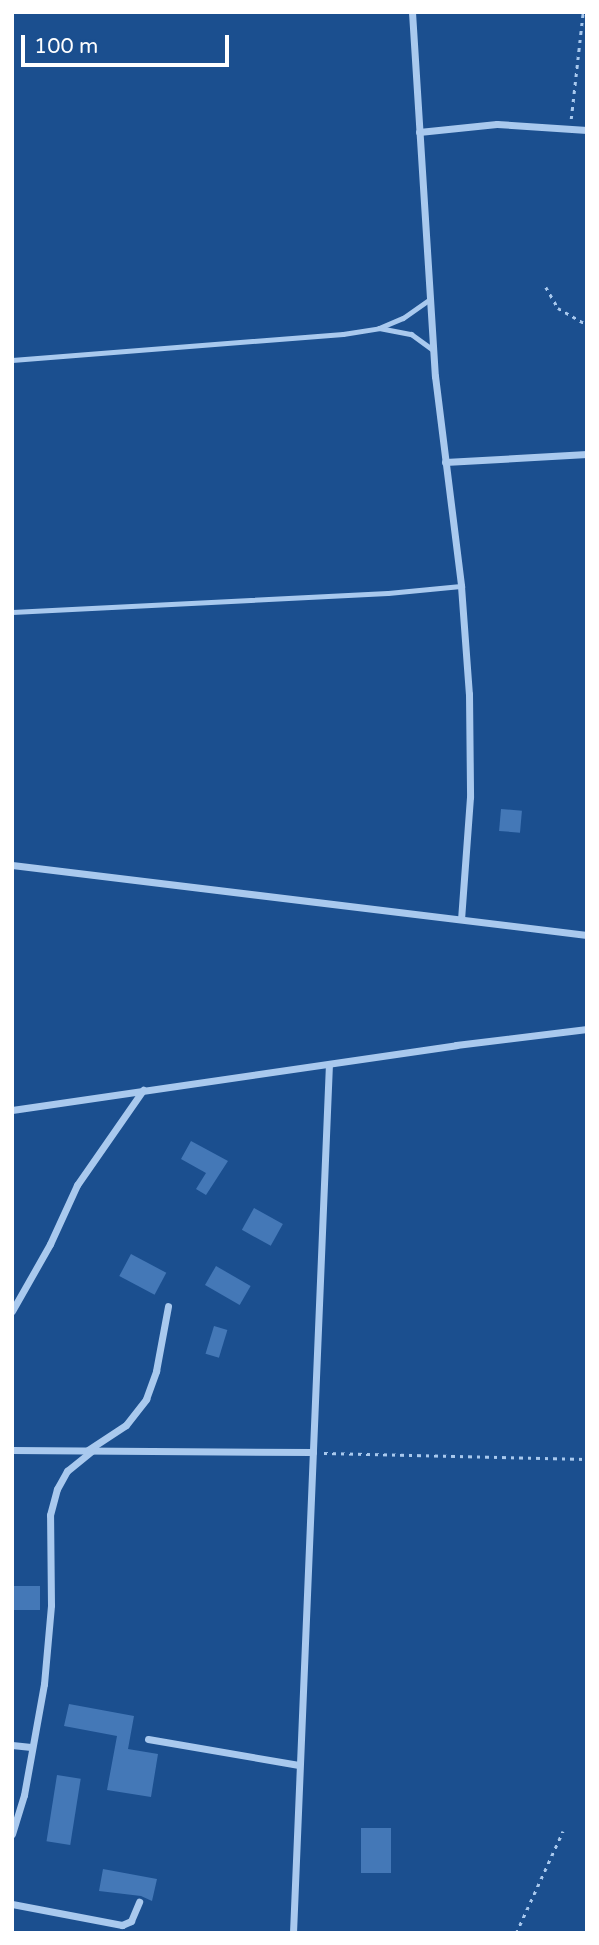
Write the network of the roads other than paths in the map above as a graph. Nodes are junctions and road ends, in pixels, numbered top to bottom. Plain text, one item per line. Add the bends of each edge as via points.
1 (412, 12) edge
2 (587, 130) edge
3 (419, 132) junction
4 (432, 297) junction
5 (379, 328) junction
6 (434, 351) junction
7 (12, 360) edge
8 (587, 454) edge
9 (445, 462) junction
10 (461, 586) junction
11 (12, 612) edge
12 (12, 865) edge
13 (461, 919) junction
14 (587, 935) edge
15 (587, 1030) edge
16 (329, 1065) junction
17 (143, 1090) junction
18 (12, 1110) edge
19 (168, 1306) dead end
20 (12, 1311) edge
21 (12, 1450) edge
22 (89, 1451) junction
23 (313, 1452) junction
24 (148, 1739) dead end
25 (12, 1745) edge
26 (32, 1747) junction
27 (299, 1765) junction
28 (12, 1834) edge
29 (139, 1902) dead end
30 (12, 1904) edge
31 (293, 1933) edge

1 - 3 street
2 - 3 street via 497,124
3 - 4 street
4 - 5 lane via 415,311
4 - 6 street
5 - 6 lane via 411,334
5 - 7 lane via 208,347
6 - 9 street
8 - 9 street
9 - 10 street
10 - 11 lane
10 - 13 street via 471,755
12 - 13 street
13 - 14 street
15 - 16 street
16 - 17 street
16 - 23 street
17 - 18 street
17 - 20 street via 77,1185
19 - 22 street via 146,1399 126,1425
21 - 22 street
22 - 23 street
22 - 26 street via 66,1471 50,1515 50,1633
23 - 27 street
24 - 27 street
25 - 26 street
26 - 28 street
27 - 31 street
29 - 30 street via 131,1921 122,1925

